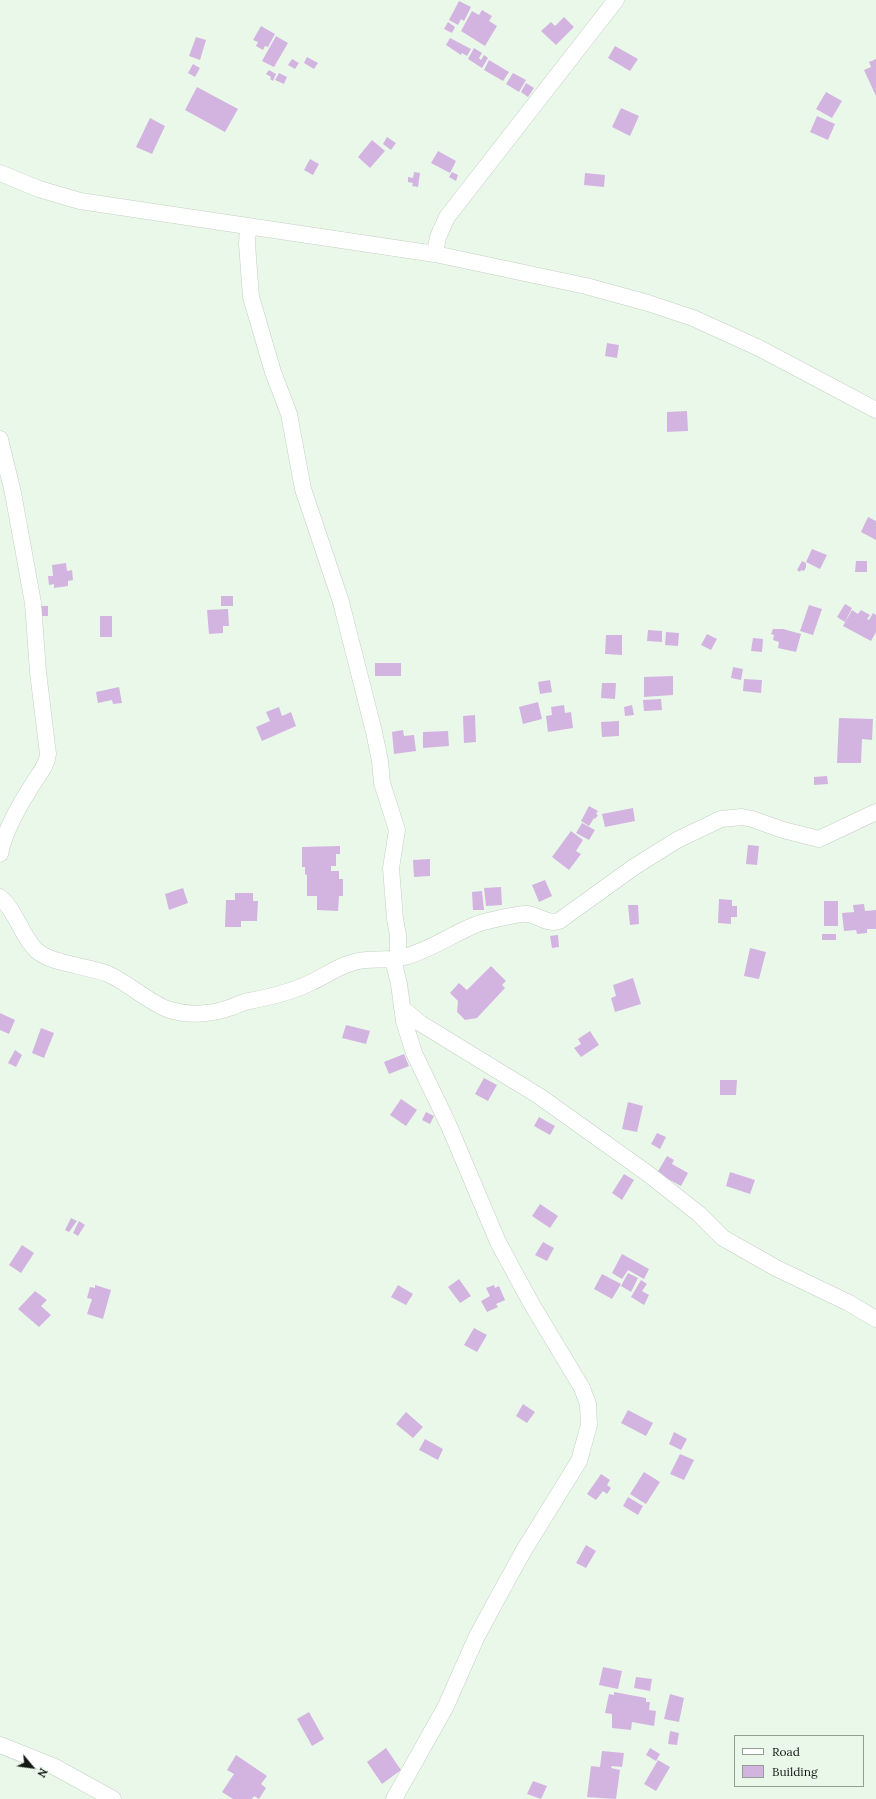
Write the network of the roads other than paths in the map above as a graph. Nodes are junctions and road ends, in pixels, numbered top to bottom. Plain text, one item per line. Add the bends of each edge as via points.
1 (616, 0) edge
2 (0, 172) edge
3 (248, 226) junction
4 (435, 254) junction
5 (876, 410) edge
6 (0, 438) edge
7 (876, 812) edge
8 (0, 854) edge
9 (0, 897) edge
10 (396, 959) junction
11 (402, 1008) junction
12 (876, 1319) edge
13 (0, 1745) edge
14 (113, 1799) edge
15 (394, 1799) edge

1 - 4 street via 447,218 438,237
2 - 3 street via 39,190 80,201
3 - 4 street
3 - 10 street via 251,297 273,372 289,414 303,489 341,602 371,719 382,783 397,830 391,868 398,935
4 - 5 street via 586,286 693,318 759,348
6 - 8 street via 33,603 48,754 45,766 31,786
7 - 10 street via 819,839 752,819 721,819 677,840 634,867 559,921 548,922 530,914 522,914 476,925 439,944
9 - 10 street via 38,952 50,959 108,975 162,1007 182,1012 212,1013 312,983 352,962
10 - 11 street
11 - 12 street via 420,1023 539,1096 647,1173 699,1214 723,1238
11 - 15 street via 414,1052 449,1126 498,1242 582,1388 588,1404 589,1425 579,1461 497,1599 476,1638 446,1706
13 - 14 street via 55,1767

